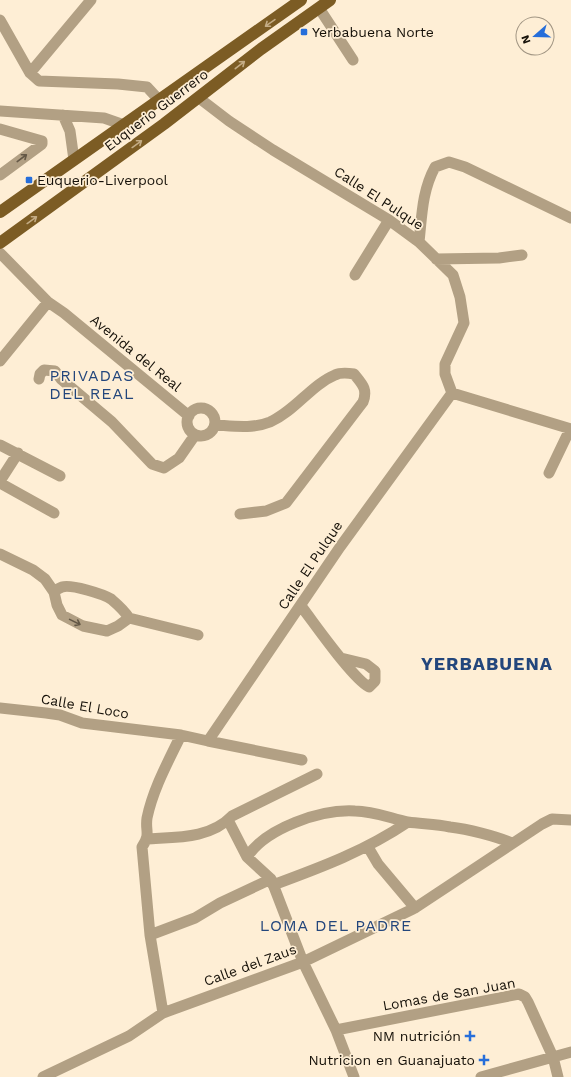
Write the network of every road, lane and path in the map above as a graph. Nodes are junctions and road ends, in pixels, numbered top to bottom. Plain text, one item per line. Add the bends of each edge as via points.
1 (91, 0) edge
2 (302, 0) edge
3 (330, 0) edge
4 (319, 8) junction
5 (0, 20) edge
6 (353, 60) dead end
7 (30, 73) junction
8 (199, 98) junction
9 (159, 100) junction
10 (0, 111) edge
11 (63, 115) junction
12 (124, 125) junction
13 (0, 129) edge
14 (74, 160) junction
15 (0, 175) edge
16 (0, 212) edge
17 (571, 218) edge
18 (389, 220) junction
19 (419, 242) junction
20 (0, 243) edge
21 (0, 254) edge
22 (522, 255) dead end
23 (436, 259) junction
24 (355, 274) dead end
25 (48, 302) junction
26 (0, 361) edge
27 (39, 379) dead end
28 (452, 393) junction
29 (189, 416) junction
30 (215, 425) junction
31 (570, 429) edge
32 (195, 434) junction
33 (0, 446) edge
34 (18, 453) junction
35 (549, 473) dead end
36 (60, 476) dead end
37 (0, 482) edge
38 (54, 513) dead end
39 (240, 514) dead end
40 (0, 554) edge
41 (54, 592) junction
42 (301, 606) junction
43 (129, 618) junction
44 (198, 635) dead end
45 (341, 658) dead end
46 (0, 708) edge
47 (185, 737) junction
48 (208, 741) junction
49 (302, 760) dead end
50 (317, 774) dead end
51 (569, 819) edge
52 (228, 820) junction
53 (408, 822) junction
54 (147, 839) junction
55 (512, 843) junction
56 (368, 847) junction
57 (247, 857) junction
58 (272, 882) junction
59 (415, 908) junction
60 (150, 935) junction
61 (303, 962) junction
62 (163, 1014) junction
63 (336, 1030) junction
64 (571, 1052) edge
65 (553, 1057) junction
66 (501, 1074) edge
67 (44, 1077) edge
68 (354, 1077) edge
69 (481, 1077) edge
70 (558, 1077) edge

1 - 7 street
2 -> 9 main road, Euquerio Guerrero
3 - 4 main road, Euquerio Guerrero
4 - 6 street
8 -> 4 main road, Euquerio Guerrero
5 - 7 street
7 - 9 street via 38,81 147,87
8 - 18 street, Calle El Pulque via 229,121
20 -> 8 main road, Euquerio Guerrero
9 - 12 main road, Euquerio Guerrero
10 - 11 street
11 - 12 street via 104,118
11 - 14 street via 70,131
12 - 14 main road, Euquerio Guerrero
15 -> 13 street via 42,144 42,140
14 - 16 main road, Euquerio Guerrero
17 - 19 street via 465,167 449,162 435,167 430,176 422,202
18 - 19 street, Calle El Pulque
18 - 24 street
19 - 23 street, Calle El Pulque
21 - 25 street, Avenida del Real
22 - 23 street
23 - 28 street, Calle El Pulque via 453,276 460,297 464,323 445,364 445,374
25 - 26 street
25 - 29 street, Avenida del Real
27 - 32 street via 44,370 55,371 112,422 152,464 164,468 179,458
28 - 31 street
28 - 42 street, Calle El Pulque via 402,460
29 - 30 street via 194,410 202,408 214,417
29 - 32 street via 190,430
30 - 32 street via 208,435
30 - 39 street via 242,427 270,422 336,374 354,374 365,386 363,402 286,503 266,512
31 - 35 street
33 - 34 street
34 - 36 street
34 - 37 street
37 - 38 street
40 - 41 street via 33,570 45,579
41 - 43 street via 60,587 69,586 98,594 109,598 123,609
41 -> 43 street via 62,615 83,626 106,631
42 - 45 street
42 - 48 street, Calle El Pulque
43 - 44 street
46 - 47 street, Calle El Loco via 46,712 82,723
47 - 48 street
47 - 54 street via 152,797 147,820
48 - 49 street
50 - 52 street
51 - 55 street, Calle del Zaus via 552,819
52 - 54 street via 198,836
52 - 57 street
53 - 55 street via 452,827
53 - 56 street
53 - 57 street via 357,811 335,810 290,825 272,834 253,848
54 - 60 street via 142,847
55 - 59 street, Calle del Zaus
56 - 58 street via 334,863
56 - 59 street via 378,864
57 - 58 street
58 - 60 street via 220,903 195,918
58 - 61 street
59 - 61 street, Calle del Zaus
60 - 62 street
61 - 62 street, Calle del Zaus
61 - 63 street
62 - 67 street, Calle del Zaus via 129,1036
63 - 65 street, Lomas de San Juan via 519,994 528,1002
63 - 68 street
64 - 65 street
65 - 66 street
65 - 70 street
66 - 69 street

